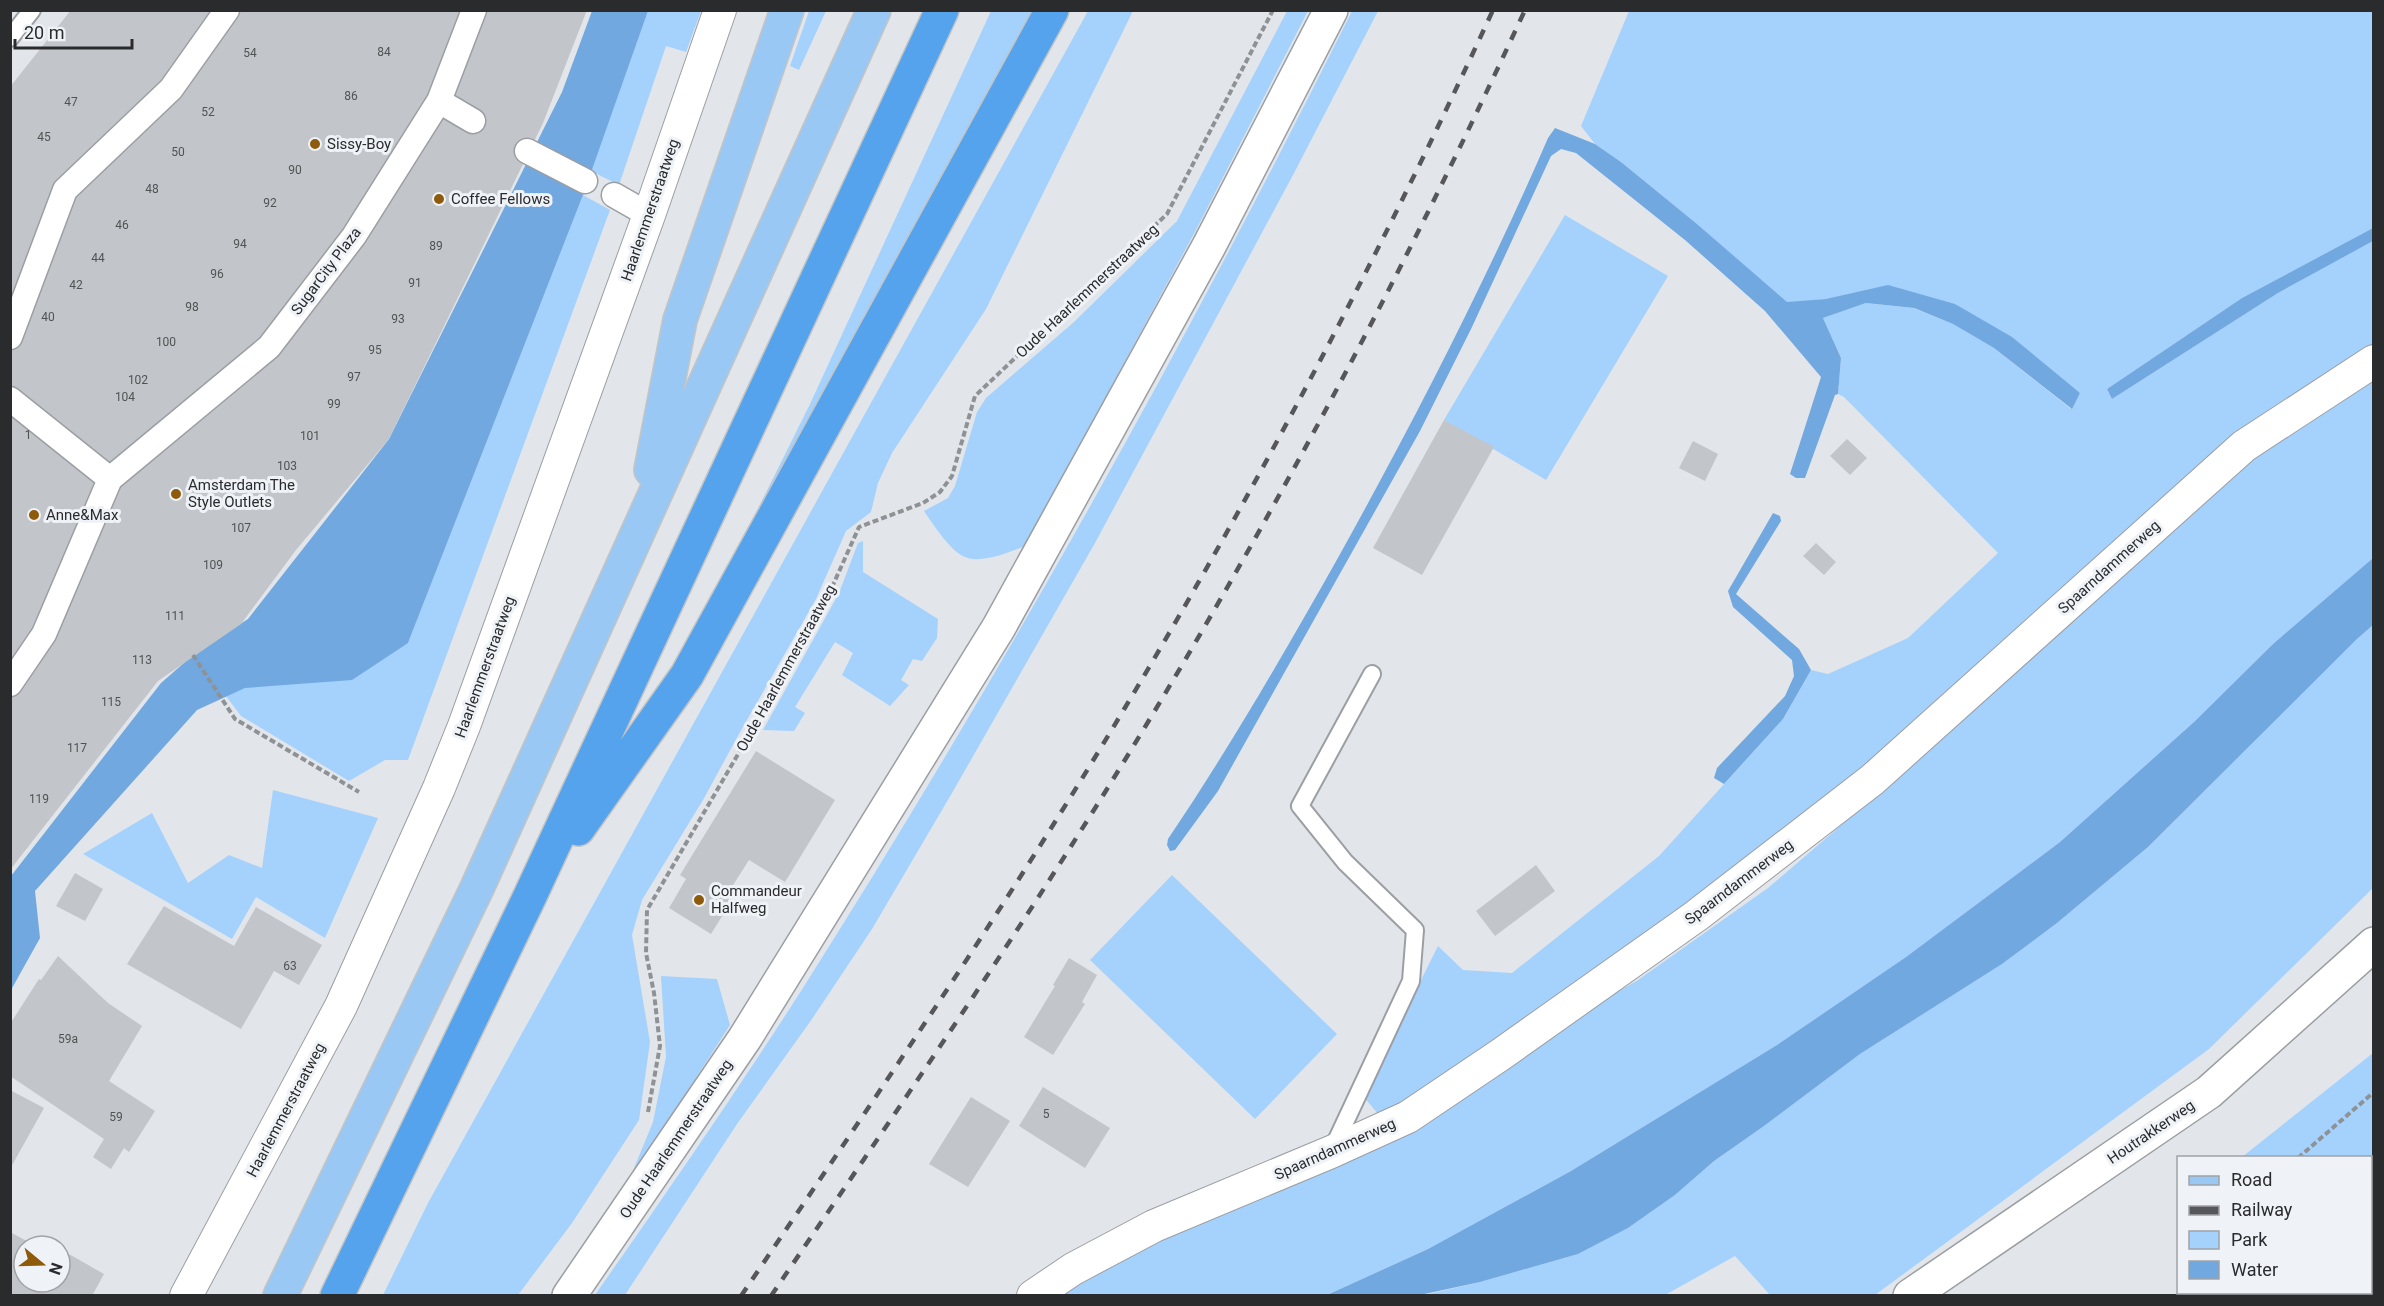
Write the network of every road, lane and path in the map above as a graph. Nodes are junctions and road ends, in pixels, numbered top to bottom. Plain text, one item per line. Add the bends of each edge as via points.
1 (32, 10) edge
2 (227, 10) edge
3 (474, 10) edge
4 (720, 10) edge
5 (787, 10) edge
6 (874, 10) edge
7 (942, 10) edge
8 (1053, 10) edge
9 (1273, 10) edge
10 (1331, 10) edge
11 (10, 38) edge
12 (439, 101) junction
13 (473, 122) dead end
14 (527, 151) dead end
15 (585, 181) dead end
16 (614, 195) dead end
17 (649, 215) junction
18 (10, 337) edge
19 (2373, 361) edge
20 (10, 399) edge
21 (110, 479) junction
22 (641, 522) junction
23 (193, 655) dead end
24 (1372, 674) dead end
25 (10, 684) edge
26 (358, 792) dead end
27 (530, 896) junction
28 (2373, 944) edge
29 (2373, 1092) edge
30 (646, 1118) dead end
31 (1331, 1152) junction
32 (2300, 1156) edge
33 (186, 1296) edge
34 (280, 1296) edge
35 (337, 1296) edge
36 (569, 1296) edge
37 (1033, 1296) edge
38 (1910, 1296) edge

1 - 11 lane
2 - 18 street via 171,89 65,190
3 - 12 street, SugarCity Plaza
4 - 17 street, Haarlemmerstraatweg
5 - 22 main road via 680,320
6 - 22 main road
7 - 27 highway
8 - 27 highway via 687,675
9 - 30 path, Oude Haarlemmerstraatweg via 1167,214 975,396 952,476 940,492 923,503 860,526 820,614 647,910 646,953 660,1046
10 - 36 street, Oude Haarlemmerstraatweg via 1209,246 999,627 745,1038
12 - 13 street
12 - 21 street, SugarCity Plaza via 354,236 269,347
14 - 15 street
16 - 17 street
17 - 33 street, Haarlemmerstraatweg via 440,788 341,1006
19 - 31 street, Spaarndammerweg via 2244,446 1872,780 1696,916 1408,1117
20 - 21 street
21 - 25 street, SugarCity Plaza via 44,634
22 - 34 main road via 477,888
23 - 26 path via 235,719
24 - 31 lane via 1300,806 1345,862 1414,930 1411,971 1410,981
27 - 35 highway
28 - 38 street, Houtrakkerweg via 2209,1092
29 - 32 path
31 - 37 street, Spaarndammerweg via 1154,1226 1073,1269

